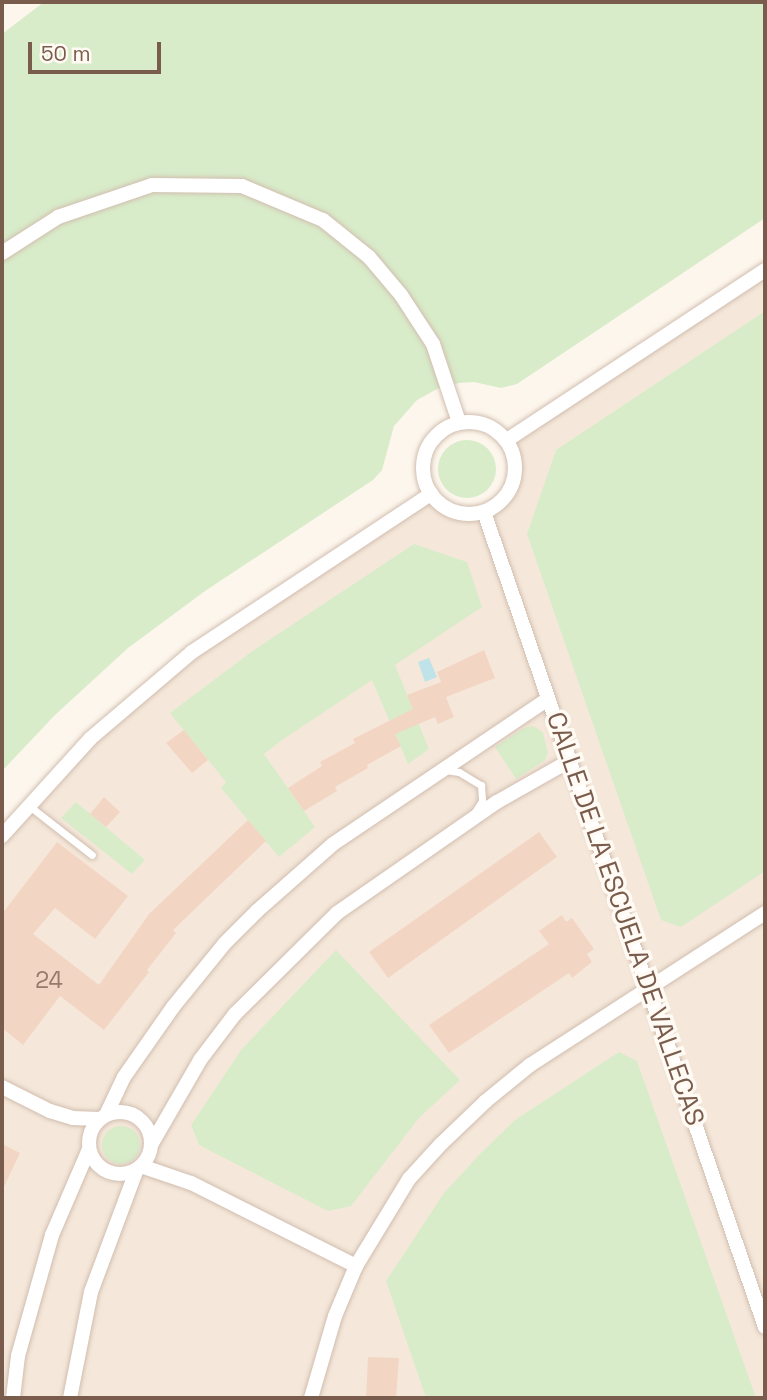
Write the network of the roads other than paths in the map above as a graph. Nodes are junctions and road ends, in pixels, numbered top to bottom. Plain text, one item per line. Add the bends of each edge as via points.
1 (2, 253) edge
2 (765, 270) edge
3 (459, 422) junction
4 (507, 440) junction
5 (431, 494) junction
6 (484, 512) junction
7 (548, 699) junction
8 (571, 760) junction
9 (444, 770) junction
10 (27, 805) junction
11 (469, 821) junction
12 (2, 836) edge
13 (92, 855) dead end
14 (765, 913) edge
15 (650, 989) junction
16 (2, 1087) edge
17 (50, 1111) junction
18 (102, 1117) junction
19 (151, 1146) junction
20 (89, 1147) junction
21 (139, 1167) junction
22 (191, 1183) junction
23 (356, 1266) junction
24 (765, 1327) edge
25 (13, 1398) edge
26 (70, 1398) edge
27 (311, 1398) edge

1 - 3 street via 58,217 152,186 242,186 323,220 369,257 433,344
2 - 4 street
3 - 4 street via 486,424
3 - 5 street via 434,438 426,451 424,473
4 - 6 street via 516,467 514,481 497,505
5 - 6 street via 455,512
5 - 10 street via 192,652 91,738
6 - 7 street, CALLE DE LA ESCUELA DE VALLECAS
7 - 8 street, CALLE DE LA ESCUELA DE VALLECAS
7 - 9 street
8 - 11 street
8 - 15 street, CALLE DE LA ESCUELA DE VALLECAS
9 - 11 lane via 460,772 481,785 482,801
9 - 18 street via 333,844 233,935 154,1032
10 - 12 street
10 - 13 lane
11 - 19 street via 337,913 235,1014 200,1060
14 - 15 street
15 - 23 street via 530,1065 486,1101 409,1179
15 - 24 street, CALLE DE LA ESCUELA DE VALLECAS
16 - 17 street
17 - 18 street via 73,1118
17 - 20 street via 75,1129
18 - 19 street via 116,1112 135,1116 147,1128
18 - 20 street via 91,1131
19 - 21 street
19 - 22 street via 166,1166
20 - 21 street via 99,1166 110,1172 123,1174
20 - 25 street via 52,1235 18,1356
21 - 22 street
21 - 26 street via 91,1292
22 - 23 street
23 - 27 street via 335,1316

